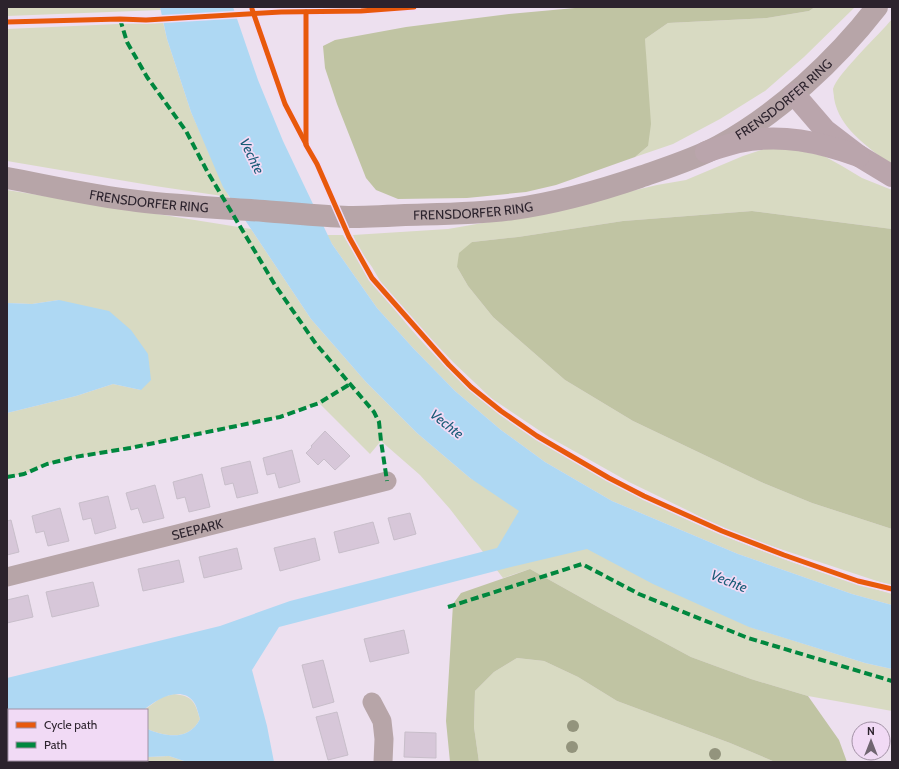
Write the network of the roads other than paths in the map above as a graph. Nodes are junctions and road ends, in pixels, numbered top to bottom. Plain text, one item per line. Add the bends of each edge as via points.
1 (877, 7) edge
2 (794, 94) junction
3 (706, 152) junction
4 (859, 156) junction
5 (892, 176) edge
6 (7, 178) edge
7 (387, 481) dead end
8 (7, 577) edge
9 (372, 702) dead end
10 (383, 762) edge

1 - 2 street, FRENSDORFER RING via 865,23
2 - 3 street, FRENSDORFER RING via 755,124
2 - 4 main road via 825,130
3 - 4 main road via 738,142 771,138 803,140
3 - 6 street, FRENSDORFER RING via 614,186 573,197 514,209 471,213 349,217 223,208 136,201
4 - 5 main road
7 - 8 street, SEEPARK
9 - 10 street via 382,721

